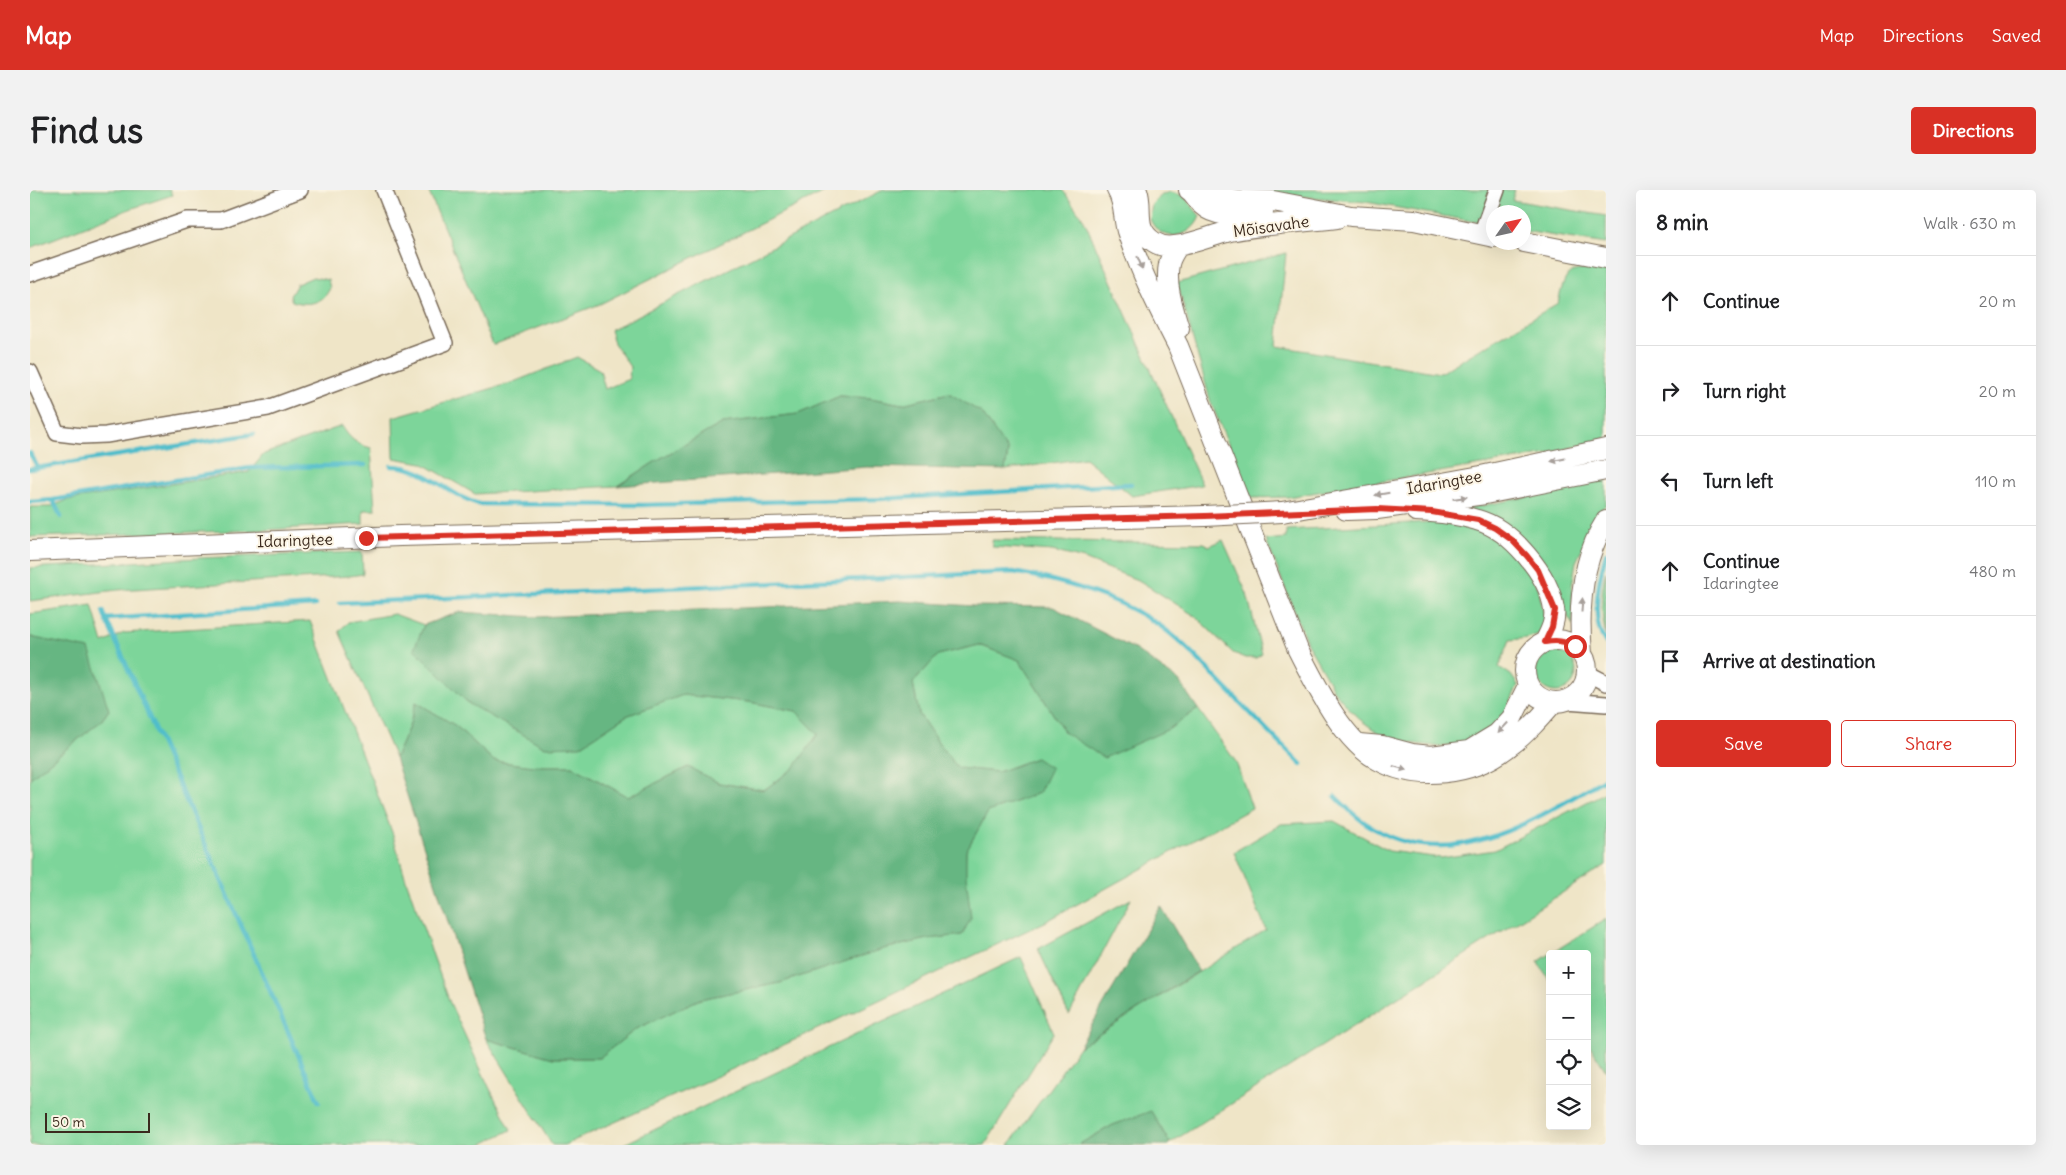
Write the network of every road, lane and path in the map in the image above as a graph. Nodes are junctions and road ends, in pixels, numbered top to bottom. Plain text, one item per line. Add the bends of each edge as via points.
1 (300, 190) edge
2 (384, 190) edge
3 (1117, 190) edge
4 (1189, 190) edge
5 (1208, 190) edge
6 (1497, 190) edge
7 (1139, 191) edge
8 (1494, 205) edge
9 (1304, 206) junction
10 (1212, 212) junction
11 (1126, 216) junction
12 (1351, 216) junction
13 (1486, 235) edge
14 (1531, 243) edge
15 (1185, 244) junction
16 (1606, 258) edge
17 (30, 274) edge
18 (1178, 346) junction
19 (30, 372) edge
20 (1606, 449) edge
21 (1606, 470) edge
22 (1377, 509) junction
23 (1282, 512) junction
24 (1606, 521) edge
25 (88, 549) junction
26 (30, 551) edge
27 (30, 556) edge
28 (1545, 642) junction
29 (1582, 654) junction
30 (1587, 673) junction
31 (1606, 683) edge
32 (1528, 686) junction
33 (1560, 702) junction
34 (1606, 704) edge
35 (1358, 744) junction

1 - 17 street via 221,220 187,220
2 - 19 street via 445,342 268,408 106,435 57,433
3 - 11 street
4 - 10 street, Mõisavahe
5 - 9 street, Mõisavahe via 1238,200
5 - 10 street, Mõisavahe
6 - 8 street
7 - 11 street
7 - 15 street, Mõisavahe via 1138,215 1142,230 1153,241 1167,247
9 - 10 street, Mõisavahe via 1225,215
9 - 12 street, Mõisavahe
10 - 15 street, Mõisavahe via 1203,232
11 -> 18 street via 1138,260
12 - 13 street, Mõisavahe via 1414,220
12 - 15 street, Mõisavahe via 1232,231
14 - 16 street
15 - 18 street via 1169,262 1172,304 1180,331
18 - 35 street via 1298,650 1320,694
20 -> 23 street, Idaringtee via 1481,476
22 -> 21 street, Idaringtee via 1485,494
22 - 23 street, Idaringtee
22 - 28 street via 1432,512 1478,520 1512,540 1538,570 1555,610
23 - 25 street, Idaringtee, bridge via 400,536
29 -> 24 street via 1580,633 1584,571
25 - 26 street, Idaringtee
25 - 27 street, Idaringtee
28 - 29 street via 1565,642
28 - 32 street via 1532,652 1525,666
29 - 30 street
30 - 31 street
30 - 33 street via 1580,692
32 - 33 street via 1543,700
32 -> 35 street via 1512,718 1497,734 1469,751 1431,756
33 - 34 street
35 -> 33 street via 1377,760 1400,768 1430,774 1458,770 1506,750

